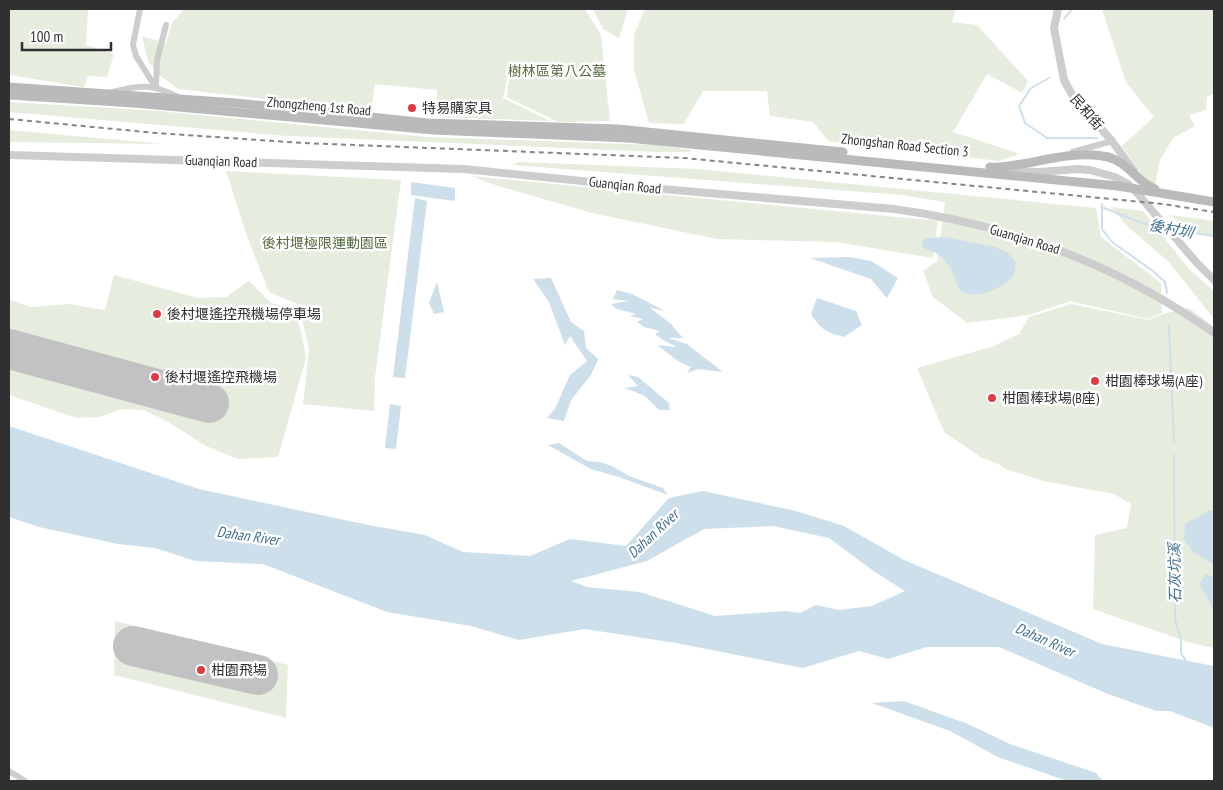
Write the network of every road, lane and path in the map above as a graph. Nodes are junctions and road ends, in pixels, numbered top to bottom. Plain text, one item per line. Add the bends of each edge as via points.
1 (140, 9) edge
2 (1058, 9) edge
3 (166, 25) dead end
4 (9, 87) edge
5 (156, 88) junction
6 (9, 95) edge
7 (107, 98) junction
8 (182, 103) junction
9 (618, 129) joint
10 (628, 138) joint
11 (1112, 141) junction
12 (9, 154) edge
13 (1057, 157) junction
14 (1002, 171) junction
15 (1138, 176) junction
16 (1177, 196) junction
17 (1214, 202) edge
18 (1214, 280) edge
19 (1214, 333) edge
20 (9, 771) edge
21 (25, 781) edge

1 - 5 street via 133,45 136,56
2 - 11 street, 民和街 via 1054,28 1064,80 1075,100
3 - 5 street via 157,60
4 - 7 main road, Zhongzheng 1st Road
5 - 7 street via 147,86
5 - 8 street
6 - 7 main road, Zhongzheng 1st Road
7 - 8 main road, Zhongzheng 1st Road
8 - 9 main road, Zhongzheng 1st Road via 236,103 428,123
8 - 10 main road, Zhongzheng 1st Road via 434,130
9 - 14 main road, Zhongshan Road Section 3
10 - 14 main road, Zhongshan Road Section 3
11 - 13 street
11 - 15 street, 民和街
12 - 19 street, Guanqian Road via 464,169 929,214 1028,238 1091,262 1155,294
13 - 14 main road, Zhongshan Road Section 3
13 - 15 main road, Zhongshan Road Section 3 via 1108,157 1124,164
14 - 16 main road, Zhongshan Road Section 3 via 1041,180 1118,186
14 - 18 street via 1078,169 1115,176 1137,193
15 - 16 main road, Zhongshan Road Section 3 via 1150,187
16 - 17 main road, Zhongshan Road Section 3
20 - 21 street

